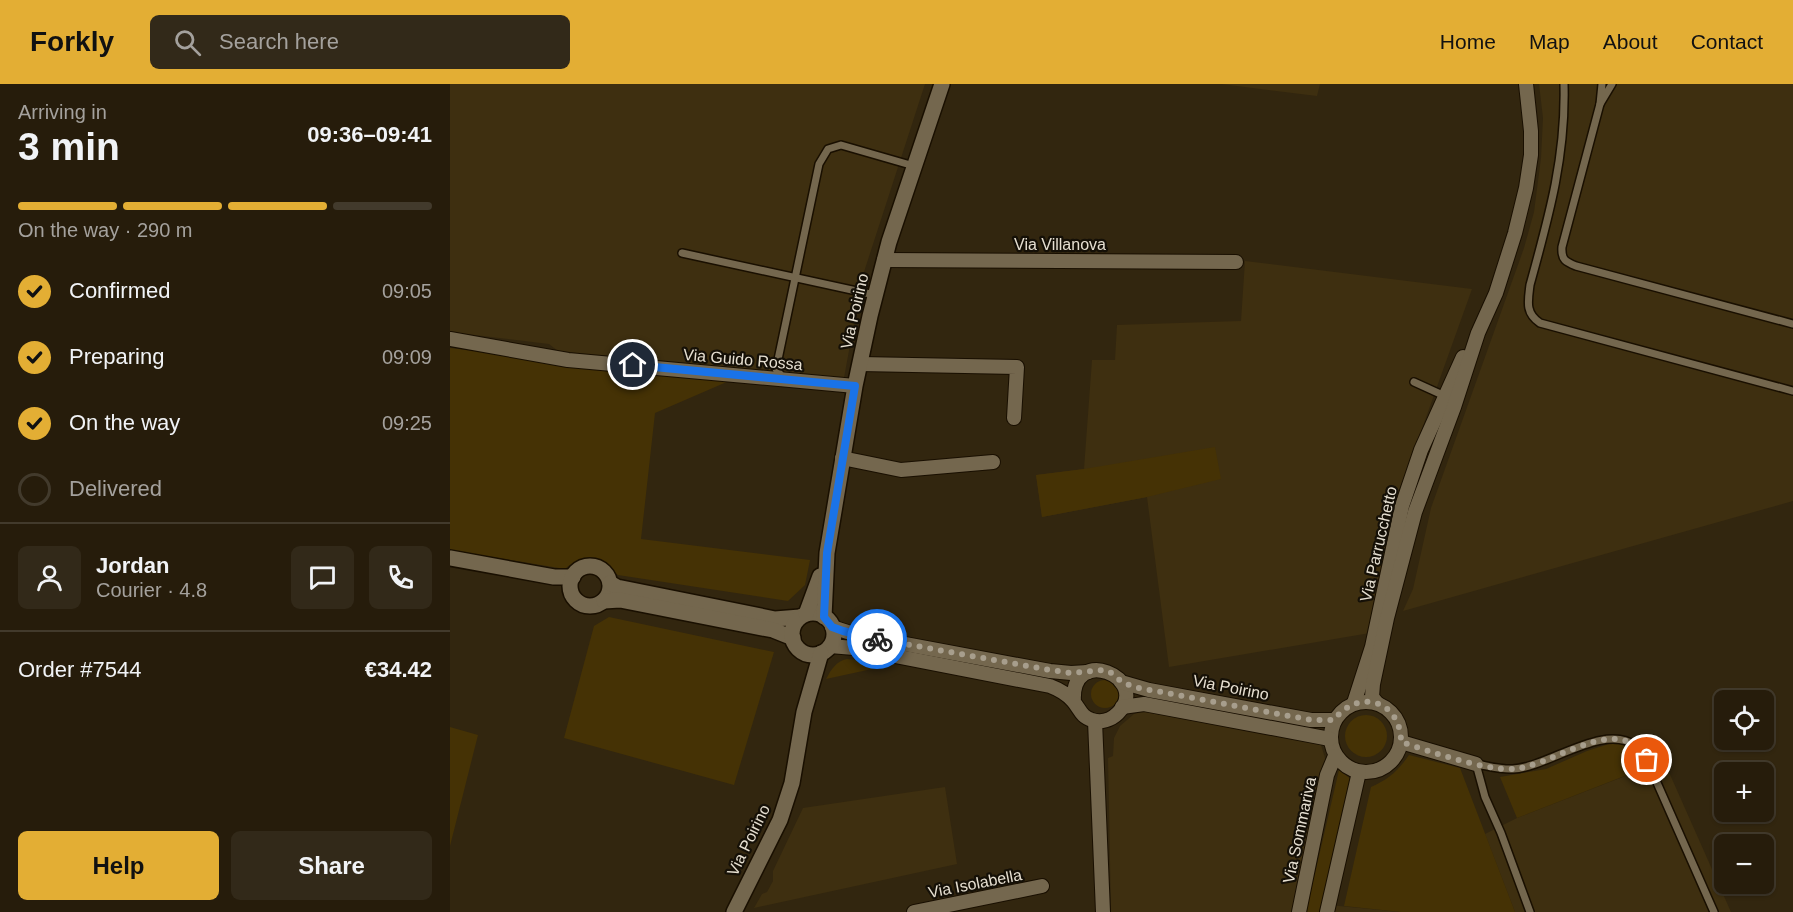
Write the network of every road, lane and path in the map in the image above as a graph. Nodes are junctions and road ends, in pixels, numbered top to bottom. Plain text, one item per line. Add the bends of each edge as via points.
1 (942, 84) edge
2 (1526, 84) edge
3 (1564, 84) edge
4 (1602, 84) edge
5 (1612, 84) edge
6 (1600, 104) junction
7 (914, 166) junction
8 (682, 253) dead end
9 (884, 260) junction
10 (1236, 262) dead end
11 (796, 278) junction
12 (875, 294) junction
13 (1793, 324) edge
14 (1478, 333) junction
15 (450, 339) edge
16 (860, 364) junction
17 (783, 378) junction
18 (1414, 382) dead end
19 (855, 386) junction
20 (1793, 391) edge
21 (1445, 395) junction
22 (1014, 418) dead end
23 (842, 458) junction
24 (993, 462) dead end
25 (1432, 463) junction
26 (827, 553) junction
27 (450, 558) edge
28 (450, 566) edge
29 (610, 583) junction
30 (572, 584) junction
31 (604, 601) junction
32 (803, 616) junction
33 (828, 622) junction
34 (793, 638) junction
35 (826, 649) junction
36 (802, 652) junction
37 (1088, 672) junction
38 (1122, 682) junction
39 (1074, 702) junction
40 (1354, 703) junction
41 (1377, 703) junction
42 (1122, 707) junction
43 (804, 712) junction
44 (1334, 720) junction
45 (1095, 721) junction
46 (1330, 739) junction
47 (1401, 742) junction
48 (1335, 756) junction
49 (1476, 764) junction
50 (1359, 772) junction
51 (1042, 886) dead end
52 (734, 912) edge
53 (914, 912) edge
54 (1103, 912) edge
55 (1299, 912) edge
56 (1327, 912) edge
57 (1530, 912) edge
58 (1714, 912) edge

1 - 7 main road, Via Poirino
2 - 14 street, Via Parrucchetto via 1531,154 1526,188 1505,266
3 - 20 lane via 1559,173 1530,285 1529,311 1533,318
4 - 6 lane
5 - 6 lane
6 - 13 lane via 1562,248 1565,261
7 - 9 main road, Via Poirino
7 - 11 lane via 841,145 828,149 819,164
8 - 11 lane
9 - 10 street, Via Villanova
9 - 12 main road, Via Poirino
11 - 12 lane
11 - 17 lane via 776,369
12 - 16 main road, Via Poirino
14 - 21 street, Via Parrucchetto
14 - 25 street, Via Parrucchetto via 1455,407
15 - 17 street, Via Guido Rossa via 568,360
16 - 19 main road, Via Poirino
16 - 22 street via 1017,367
17 - 19 street, Via Guido Rossa
18 - 21 lane
19 - 23 main road, Via Poirino
21 - 25 lane via 1450,400
21 - 40 street, Via Parrucchetto via 1402,506 1372,646
23 - 24 street via 901,470
23 - 26 main road, Via Poirino
25 - 41 street, Via Parrucchetto via 1387,618 1371,692
26 - 32 main road, Via Poirino via 815,594
26 - 33 main road, Via Poirino
27 - 30 main road via 554,577
28 - 30 main road
29 - 30 main road via 604,572 593,567 581,569
29 - 31 main road
29 - 32 main road via 775,619
30 - 31 main road via 576,601 586,606
31 - 34 main road via 620,600 773,630
32 - 33 main road via 812,613
32 - 34 main road via 794,627
33 - 35 main road via 834,633
33 - 37 street via 857,635 1050,670
34 - 36 main road
35 - 36 main road
35 - 39 street via 850,647 1050,686
35 - 43 main road, Via Poirino
36 - 43 main road, Via Poirino
37 - 38 street via 1110,672
37 - 39 street via 1076,685
38 - 42 street
38 - 44 street, Via Poirino via 1311,720
39 - 45 street via 1082,715
40 - 41 street
40 - 44 street
41 - 47 street via 1393,714
42 - 45 street via 1115,716
42 - 46 street, Via Poirino via 1144,704
43 - 52 main road, Via Poirino via 792,783 780,820
44 - 46 street
45 - 54 street
46 - 48 street
47 - 49 street
47 - 50 street via 1384,767
48 - 50 street
48 - 55 street, Via Sommariva via 1327,775
49 - 57 lane
49 - 58 lane via 1512,770 1599,740 1621,739 1637,746 1647,760
50 - 56 street
51 - 53 street, Via Isolabella

